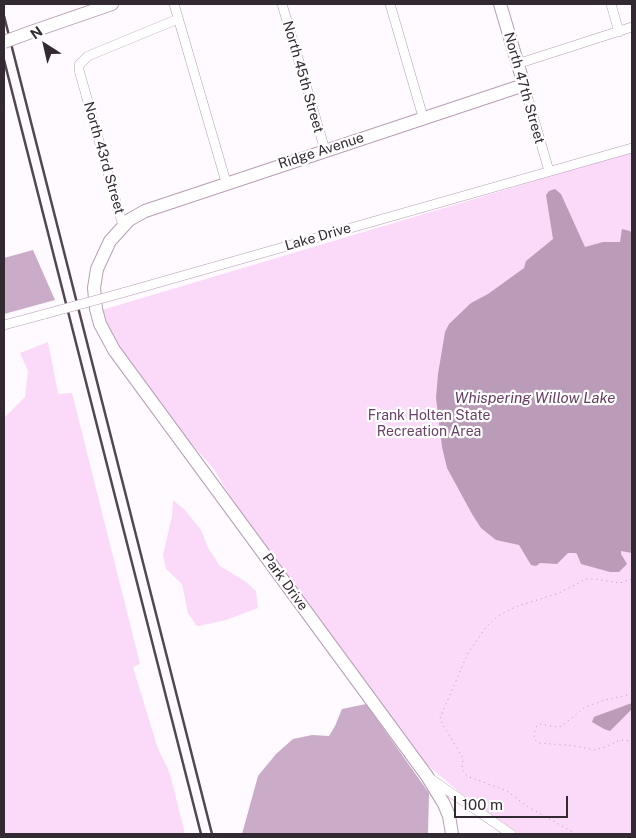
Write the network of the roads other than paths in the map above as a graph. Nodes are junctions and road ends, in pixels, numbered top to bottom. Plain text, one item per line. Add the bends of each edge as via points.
1 (112, 4) edge
2 (174, 4) edge
3 (282, 4) edge
4 (390, 4) edge
5 (500, 4) edge
6 (611, 4) edge
7 (178, 19) junction
8 (632, 27) edge
9 (620, 32) junction
10 (4, 42) edge
11 (517, 64) junction
12 (524, 85) junction
13 (424, 117) junction
14 (632, 148) edge
15 (325, 150) junction
16 (549, 171) junction
17 (226, 182) junction
18 (123, 226) junction
19 (95, 300) joint
20 (4, 325) edge
21 (427, 776) junction
22 (504, 833) edge
23 (452, 834) edge

1 - 10 street, bridge
2 - 7 street
3 - 15 street, North 45th Street
4 - 13 street
5 - 11 street, North 47th Street
6 - 9 street
7 - 17 street
7 - 18 street, North 43rd Street via 88,56 79,65
8 - 9 street
9 - 11 street
11 - 12 street, North 47th Street
12 - 13 street, Ridge Avenue
12 - 16 street, North 47th Street
13 - 15 street, Ridge Avenue
14 - 16 street, Lake Drive
15 - 17 street, Ridge Avenue
16 - 20 street, Lake Drive, bridge
17 - 18 street, Ridge Avenue via 158,205
18 - 19 street, North 43rd Street via 100,260 95,279
19 - 21 street, Park Drive via 100,324 119,358
21 - 22 street, Park Drive
21 - 23 street via 444,804

